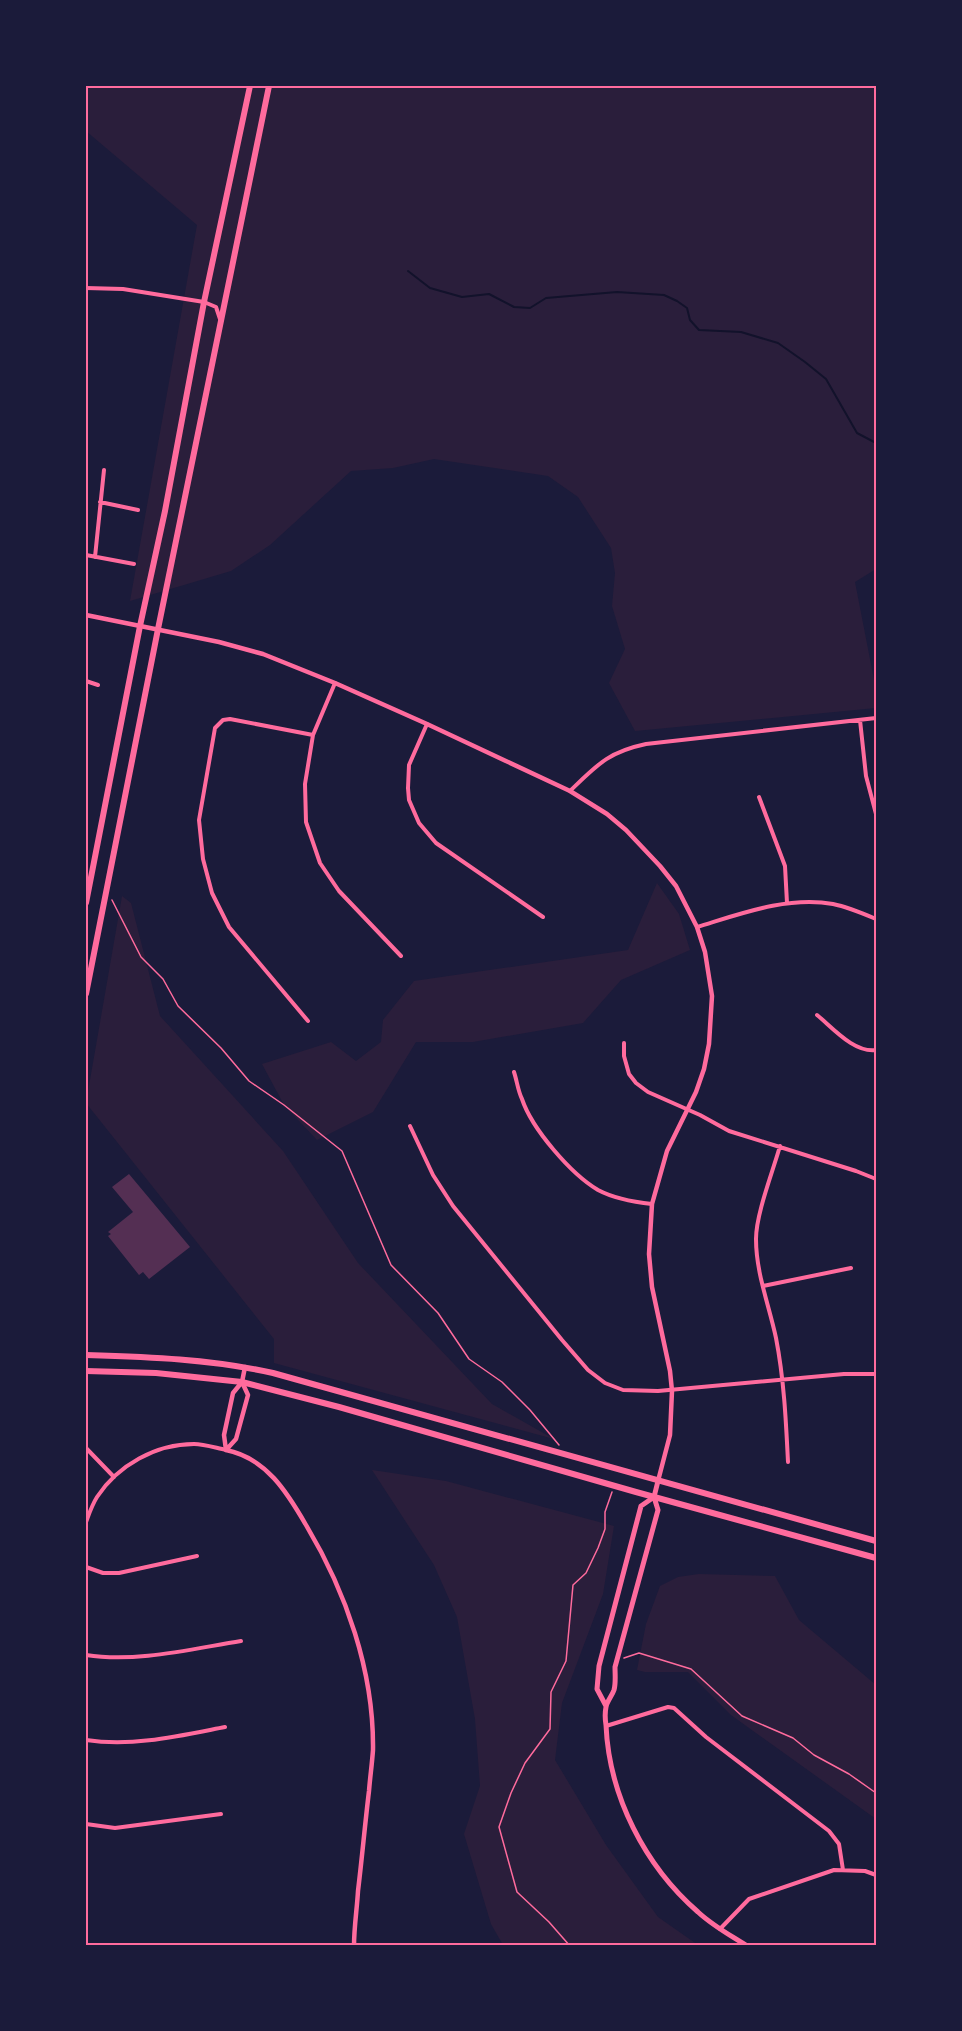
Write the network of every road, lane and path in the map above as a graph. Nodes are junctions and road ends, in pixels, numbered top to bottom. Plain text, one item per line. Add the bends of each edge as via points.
1 (250, 86) edge
2 (269, 86) edge
3 (86, 288) edge
4 (204, 302) junction
5 (220, 319) junction
6 (104, 470) dead end
7 (100, 501) junction
8 (138, 510) dead end
9 (86, 555) edge
10 (95, 557) junction
11 (134, 564) dead end
12 (86, 615) edge
13 (140, 626) junction
14 (158, 629) junction
15 (86, 681) edge
16 (335, 683) junction
17 (98, 685) dead end
18 (876, 718) edge
19 (860, 720) junction
20 (427, 724) junction
21 (313, 735) junction
22 (570, 791) junction
23 (759, 797) dead end
24 (876, 814) edge
25 (106, 888) junction
26 (86, 903) edge
27 (787, 903) junction
28 (543, 917) dead end
29 (876, 919) edge
30 (697, 927) junction
31 (401, 956) dead end
32 (86, 994) edge
33 (817, 1015) dead end
34 (308, 1021) dead end
35 (624, 1043) dead end
36 (876, 1050) edge
37 (514, 1072) dead end
38 (688, 1110) junction
39 (410, 1126) dead end
40 (780, 1146) junction
41 (876, 1179) edge
42 (652, 1204) junction
43 (851, 1268) dead end
44 (763, 1286) junction
45 (86, 1355) edge
46 (245, 1367) junction
47 (86, 1371) edge
48 (876, 1374) edge
49 (782, 1380) junction
50 (242, 1382) junction
51 (672, 1391) junction
52 (86, 1448) edge
53 (226, 1450) junction
54 (567, 1455) junction
55 (788, 1462) dead end
56 (114, 1477) junction
57 (658, 1481) junction
58 (614, 1486) junction
59 (654, 1497) junction
60 (86, 1522) edge
61 (876, 1541) edge
62 (197, 1556) dead end
63 (876, 1558) edge
64 (86, 1567) edge
65 (241, 1641) dead end
66 (86, 1655) edge
67 (617, 1660) junction
68 (606, 1707) junction
69 (606, 1726) junction
70 (225, 1727) dead end
71 (86, 1740) edge
72 (876, 1793) edge
73 (221, 1814) dead end
74 (86, 1824) edge
75 (843, 1870) junction
76 (876, 1875) edge
77 (720, 1929) junction
78 (354, 1946) edge
79 (570, 1946) edge
80 (747, 1946) edge

1 - 4 main road
2 - 5 main road
3 - 4 street via 123,289
4 - 5 street via 216,307
4 - 13 main road
5 - 14 main road
6 - 7 street
7 - 8 street
7 - 10 street
9 - 10 street
10 - 11 street
12 - 13 street
13 - 14 street
13 - 26 main road
14 - 16 street via 263,654
14 - 25 main road
15 - 17 street
16 - 20 street
16 - 21 street
18 - 19 street
19 - 22 street via 630,747 601,762
19 - 24 street via 866,776
20 - 22 street
20 - 28 street via 409,765 410,800 418,823 436,843
21 - 31 street via 305,784 306,822 320,863 339,891
21 - 34 street via 224,720 215,728 198,820 212,892 229,927
22 - 30 street via 607,814 660,866 676,886
23 - 27 street via 785,866
25 - 32 main road
25 - 54 path via 141,957 163,979 178,1006 249,1082 342,1151 391,1265 438,1313 469,1359 530,1410
27 - 29 street via 831,904
27 - 30 street
30 - 38 street via 712,996 704,1069
33 - 36 street via 851,1044
35 - 38 street via 629,1074 636,1083
37 - 42 street via 532,1121 569,1169 598,1190 623,1200
38 - 40 street via 729,1131
38 - 42 street via 667,1150
39 - 51 street via 453,1206 588,1370 623,1390
40 - 41 street
40 - 44 street via 757,1226
42 - 51 street via 652,1287
43 - 44 street
44 - 49 street
45 - 46 main road via 181,1359
46 - 50 street
46 - 54 main road
47 - 50 main road
48 - 49 street
49 - 51 street
49 - 55 street
50 - 53 street via 233,1393 224,1436
50 - 53 street via 248,1395 236,1439
50 - 58 main road
51 - 57 street via 670,1435
52 - 56 street
53 - 56 street via 195,1444 165,1447 137,1459
53 - 78 street via 264,1467 290,1497 330,1570 356,1636 370,1706 373,1751
54 - 57 main road
56 - 60 street via 95,1500
57 - 59 main road
57 - 61 main road
58 - 59 main road
58 - 79 path via 598,1548 586,1573 573,1585 566,1661 551,1692 550,1729 525,1764 499,1827 517,1893
59 - 63 main road
59 - 67 main road via 658,1510
59 - 68 main road via 641,1506 599,1665 597,1689
62 - 64 street via 119,1573
65 - 66 street via 164,1653 103,1658
67 - 68 main road via 614,1690
67 - 72 path via 639,1653 691,1669 742,1716 793,1738
68 - 69 main road
69 - 75 street via 674,1708 829,1831 839,1844
69 - 77 main road via 616,1784 632,1827 674,1888
70 - 71 street via 154,1740
73 - 74 street via 115,1828
75 - 76 street
75 - 77 street via 749,1899
77 - 80 main road

